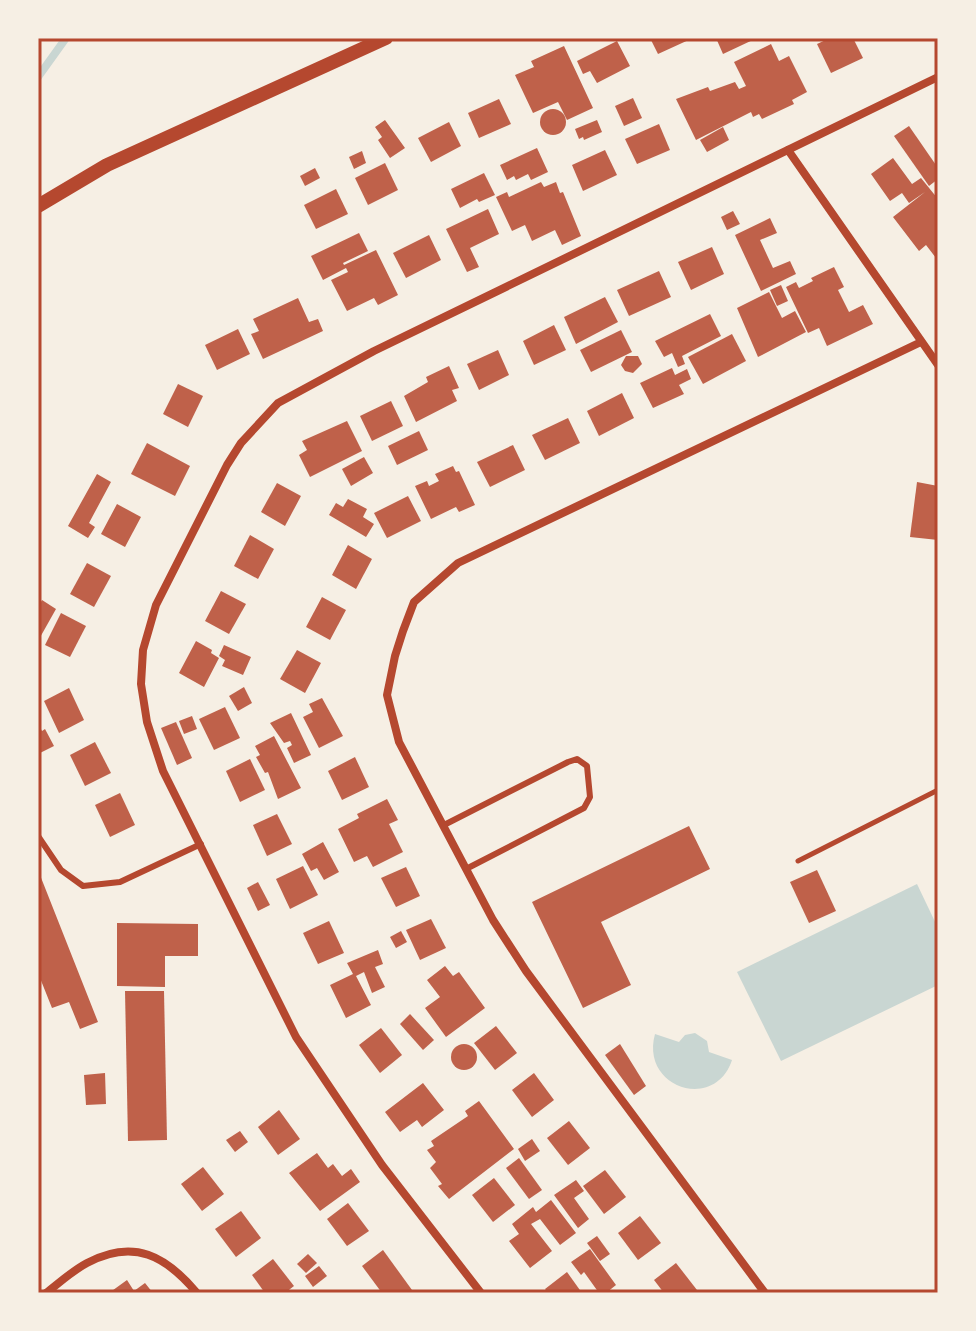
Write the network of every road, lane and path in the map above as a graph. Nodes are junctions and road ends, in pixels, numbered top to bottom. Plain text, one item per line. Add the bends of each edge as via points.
1 (386, 38) edge
2 (938, 77) edge
3 (788, 150) junction
4 (38, 206) edge
5 (921, 342) junction
6 (938, 365) edge
7 (938, 790) edge
8 (444, 825) junction
9 (38, 836) edge
10 (201, 844) junction
11 (798, 861) dead end
12 (466, 869) junction
13 (46, 1293) edge
14 (197, 1293) edge
15 (481, 1293) edge
16 (765, 1293) edge

1 - 4 street via 107,165
2 - 3 street
3 - 5 street
3 - 10 street via 307,385 261,419 211,493 156,605 143,650 147,722 163,771
5 - 6 street
5 - 8 street via 458,563 414,602 387,695 399,742
7 - 11 path
8 - 12 street
8 - 12 lane via 568,762 577,759 587,766 590,797 584,808
9 - 10 lane via 61,870 83,886 120,882
10 - 15 street via 296,1037 382,1165
12 - 16 street via 526,971
13 - 14 street via 87,1263 133,1252 166,1261

